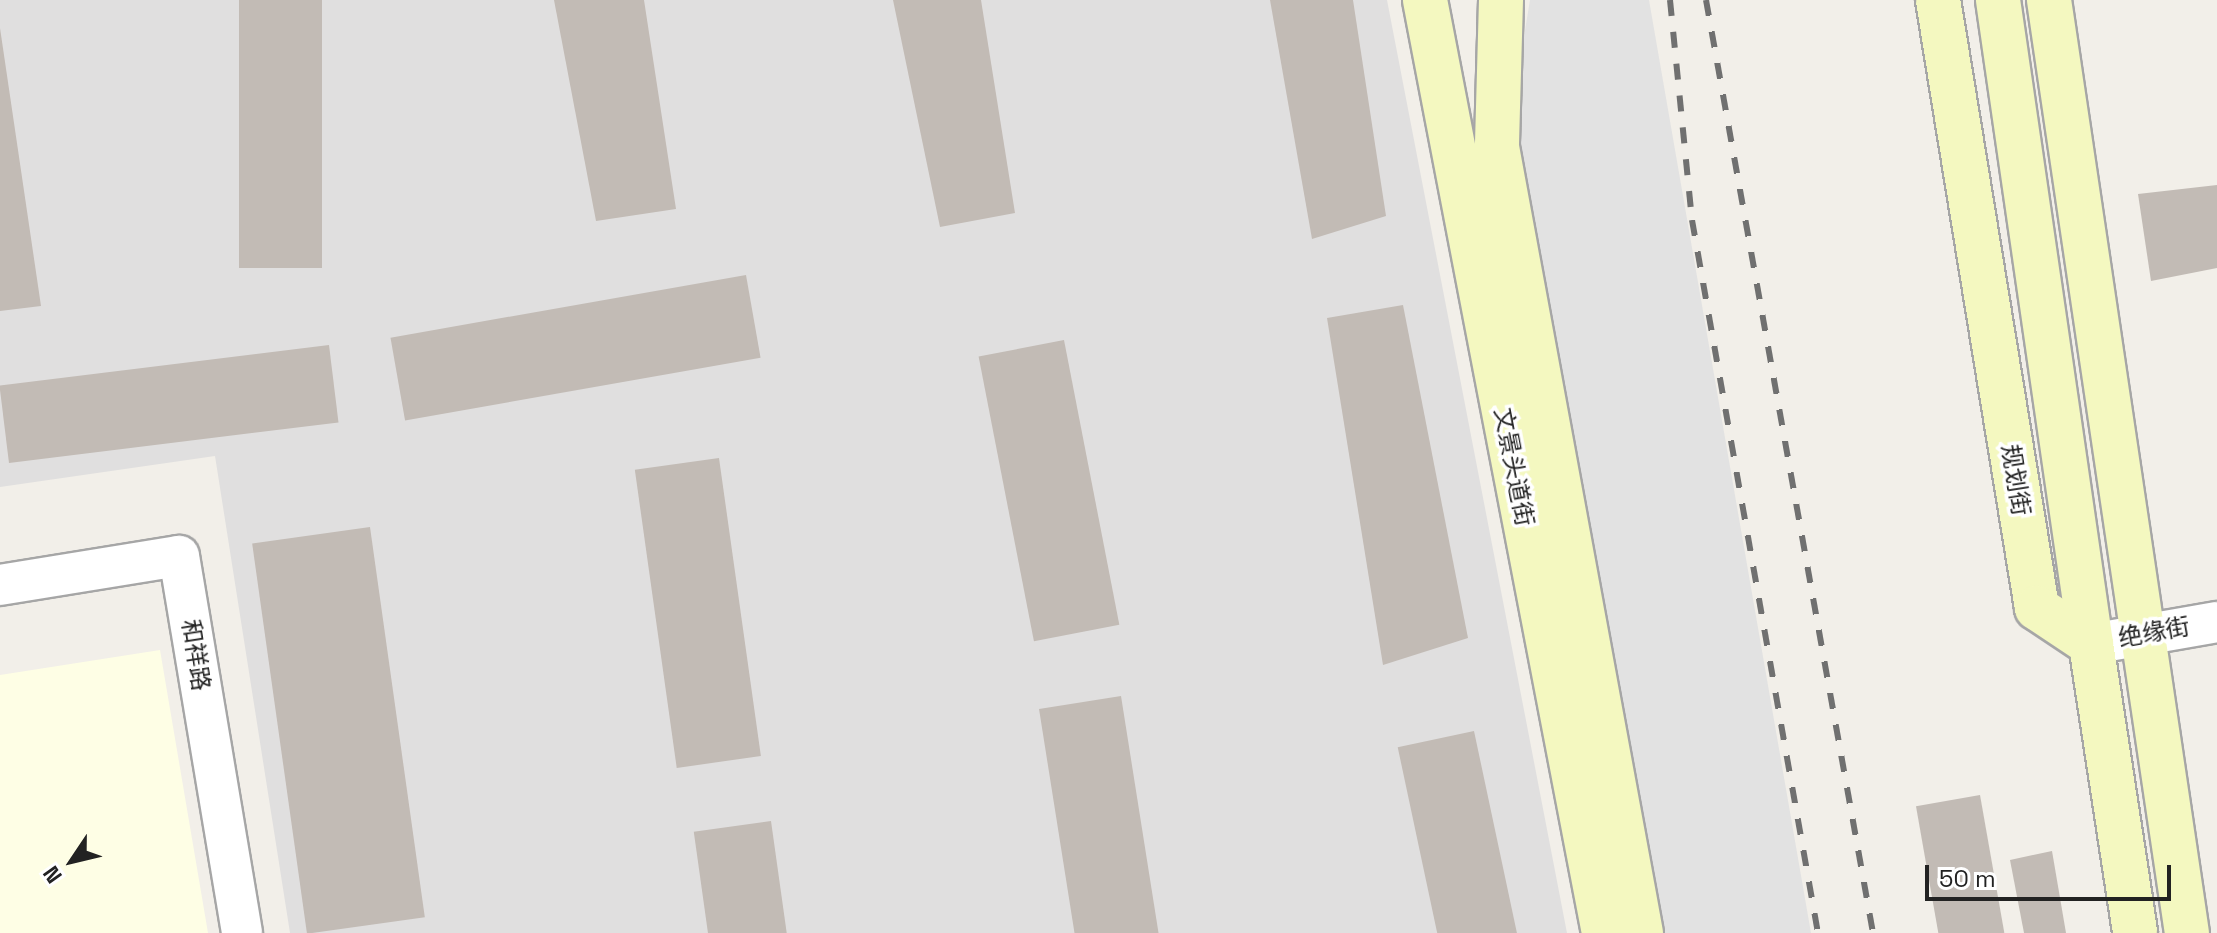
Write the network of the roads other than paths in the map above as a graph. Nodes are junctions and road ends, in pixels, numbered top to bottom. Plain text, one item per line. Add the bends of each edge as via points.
1 (1425, 0) edge
2 (1501, 0) edge
3 (1938, 0) edge
4 (1998, 0) edge
5 (2049, 0) edge
6 (0, 585) edge
7 (2217, 622) edge
8 (2140, 633) junction
9 (2091, 644) junction
10 (242, 933) edge
11 (1604, 933) edge
12 (1641, 933) edge
13 (2135, 933) edge
14 (2187, 933) edge

1 - 11 main road, 文景头道街
2 - 12 main road, 文景头道街 via 1497,147
3 - 9 main road, 规划街 via 2037,608
4 - 9 main road
5 - 8 main road
6 - 10 street, 和祥路 via 179,556
7 - 8 street, 绝缘街
8 - 9 street, 绝缘街
8 - 14 main road
9 - 13 main road

